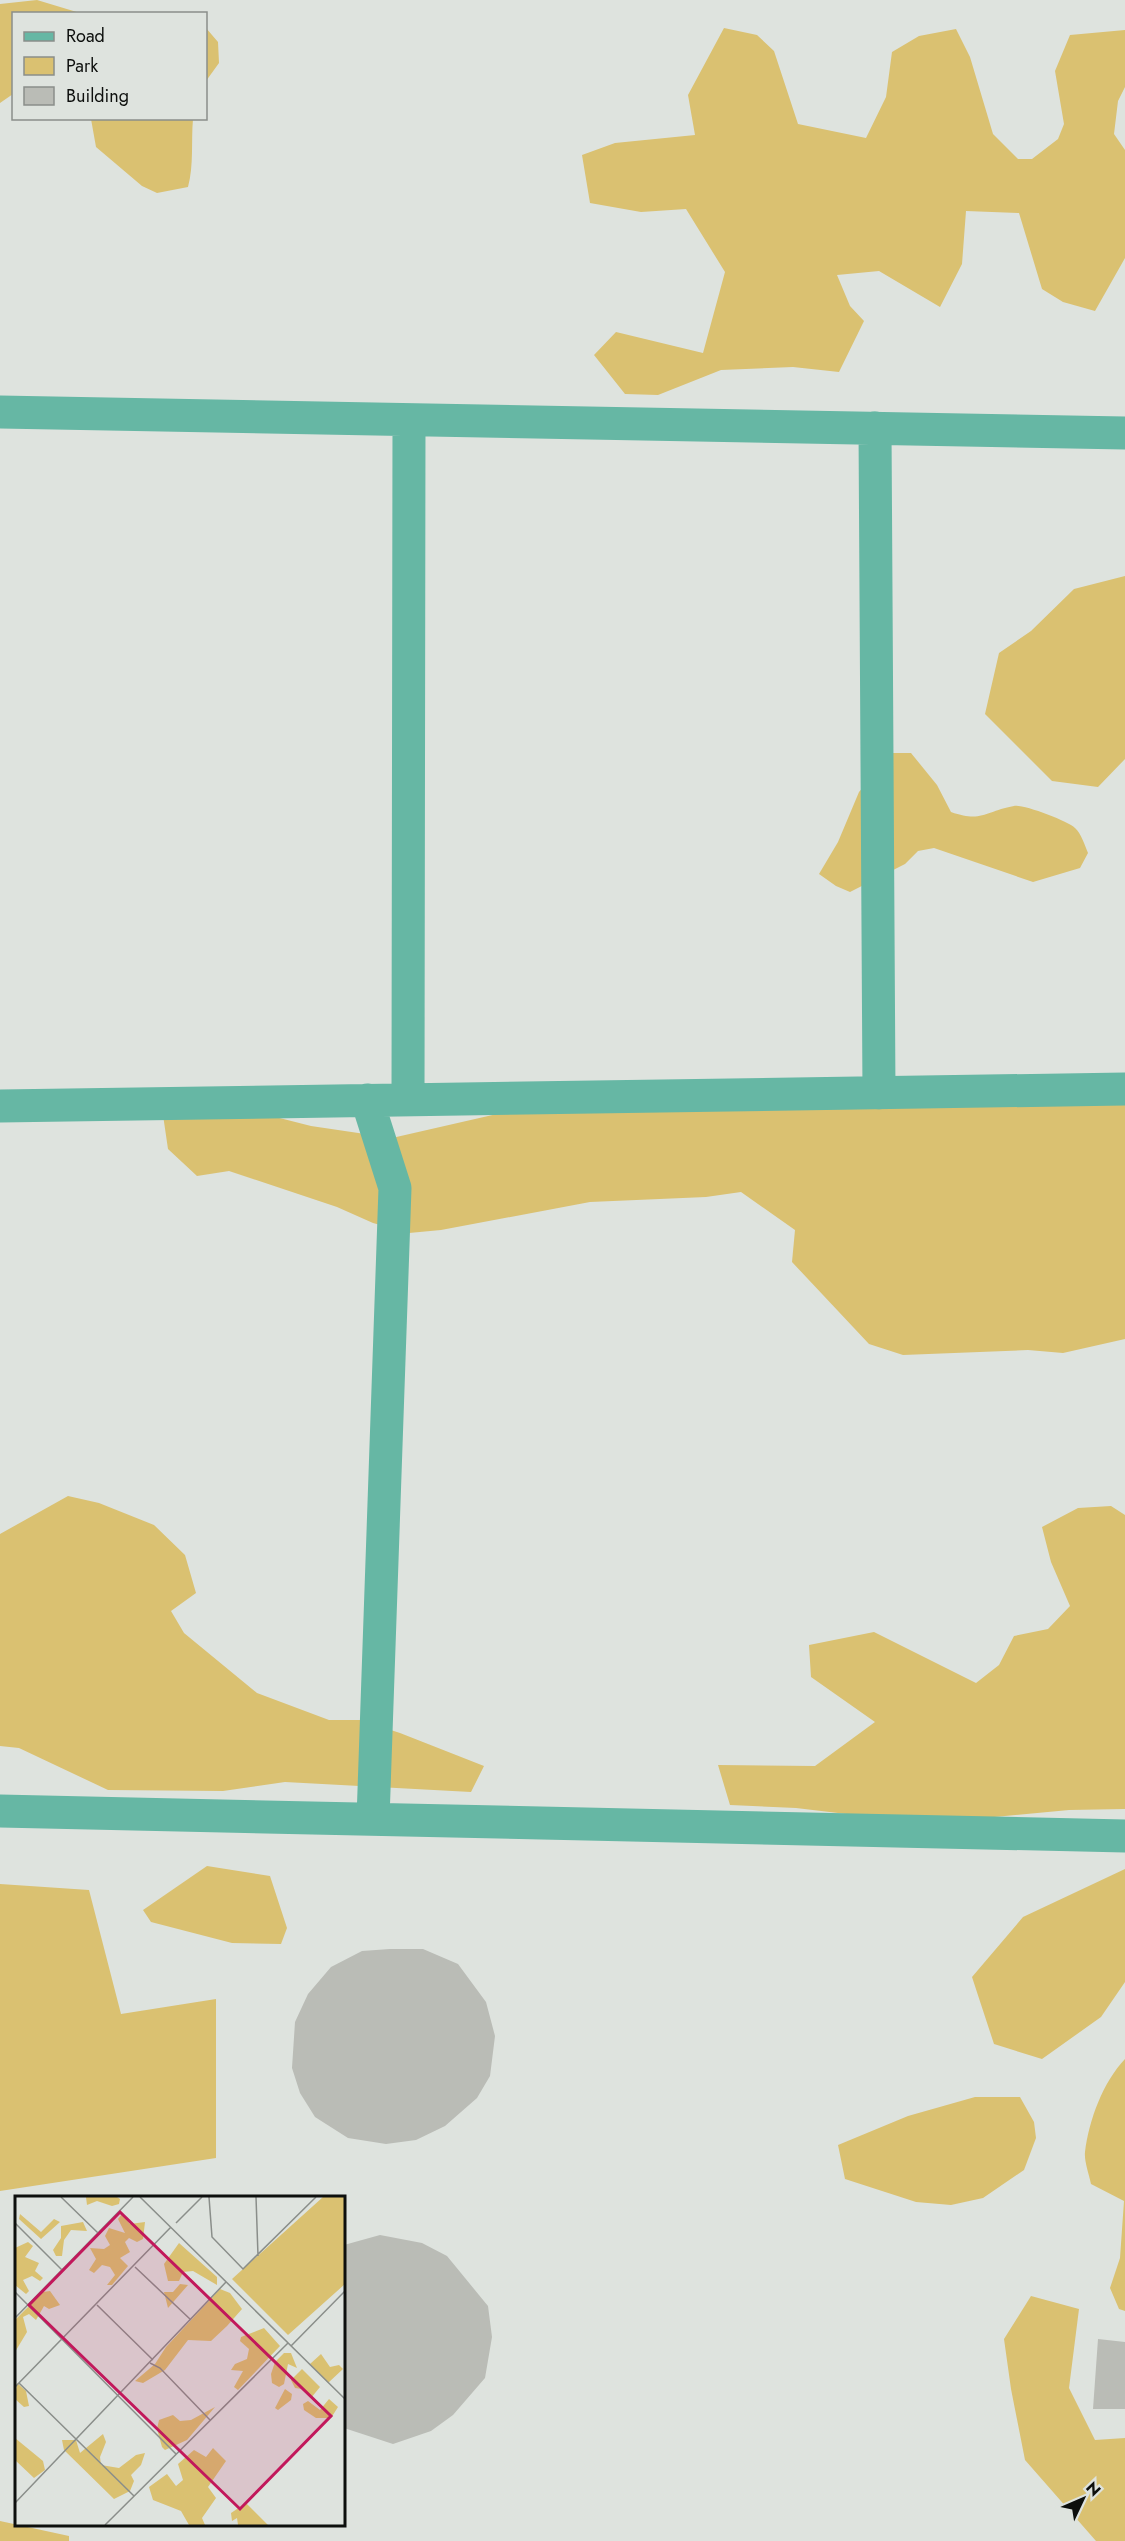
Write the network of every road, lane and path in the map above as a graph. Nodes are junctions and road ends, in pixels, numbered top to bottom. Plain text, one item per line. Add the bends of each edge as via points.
1 (0, 412) edge
2 (409, 420) junction
3 (875, 428) junction
4 (1125, 433) edge
5 (1125, 1089) edge
6 (879, 1093) junction
7 (367, 1100) junction
8 (408, 1100) junction
9 (0, 1106) edge
10 (0, 1811) edge
11 (373, 1819) junction
12 (1125, 1836) edge

1 - 2 street
2 - 3 street
2 - 8 street
3 - 4 street
3 - 6 street
5 - 6 street
6 - 8 street
7 - 8 street
7 - 9 street
7 - 11 street via 395,1188
10 - 11 street
11 - 12 street

